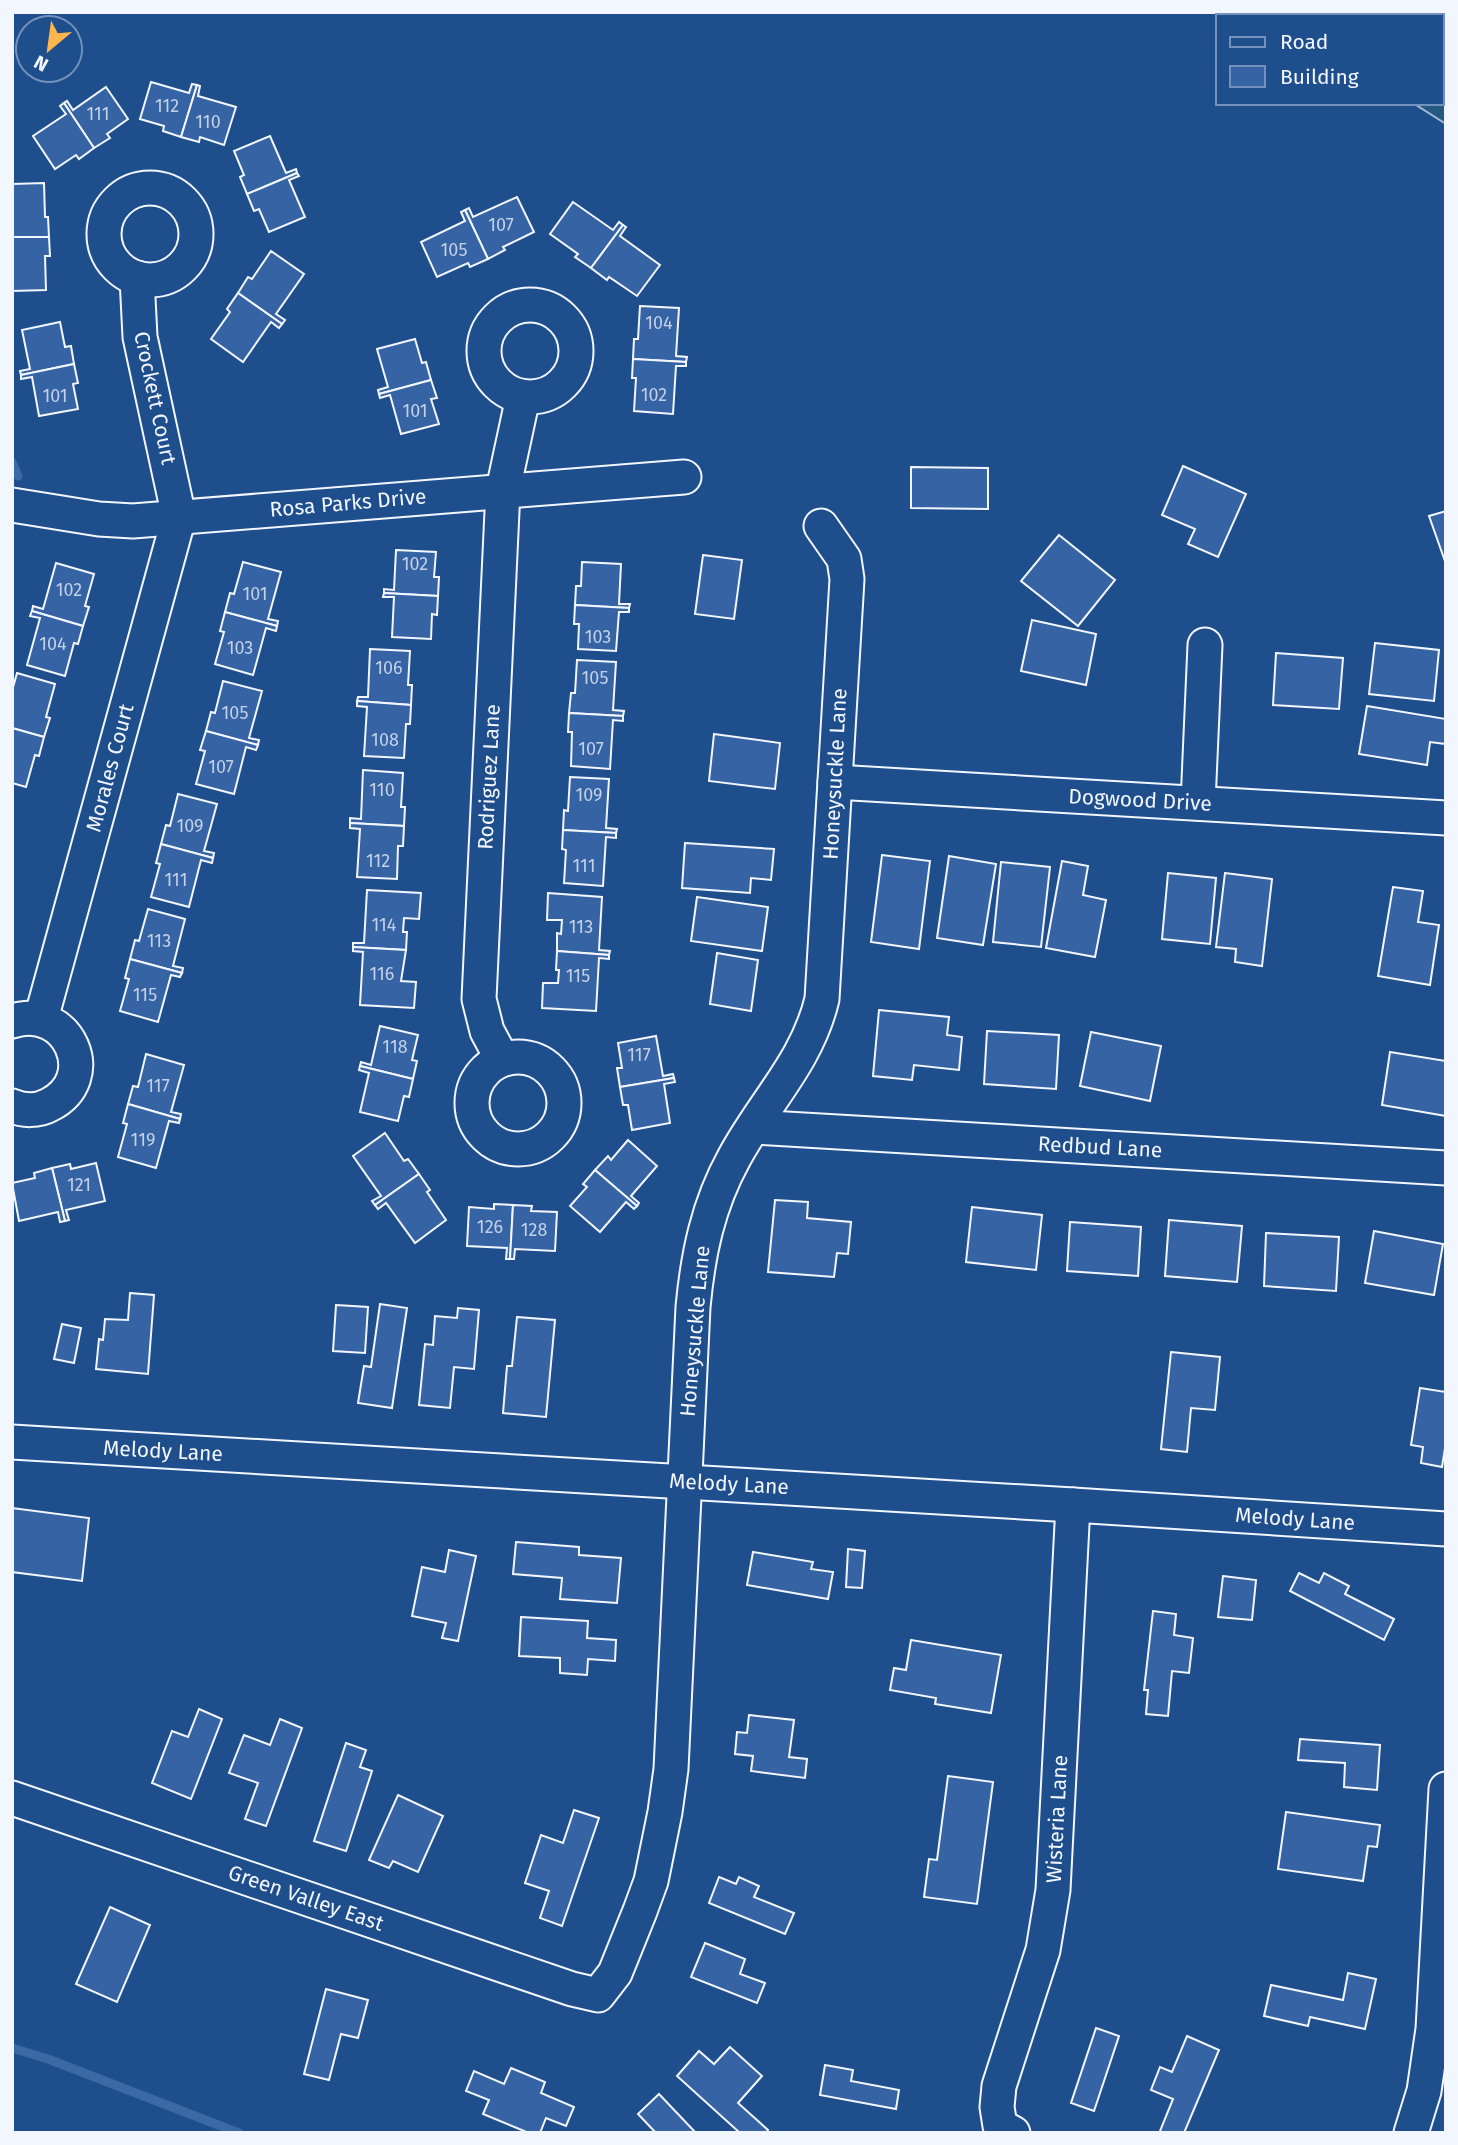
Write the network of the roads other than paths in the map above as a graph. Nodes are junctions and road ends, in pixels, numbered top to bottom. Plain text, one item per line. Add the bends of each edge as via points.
1 (137, 278) dead end
2 (523, 397) dead end
3 (684, 477) dead end
4 (503, 490) junction
5 (12, 505) edge
6 (179, 517) junction
7 (821, 526) dead end
8 (1205, 645) dead end
9 (835, 782) junction
10 (1198, 803) junction
11 (1446, 818) edge
12 (26, 1020) edge
13 (502, 1059) dead end
14 (12, 1107) edge
15 (754, 1127) junction
16 (1446, 1168) edge
17 (12, 1442) edge
18 (684, 1482) junction
19 (1073, 1505) junction
20 (1446, 1529) edge
21 (1446, 1789) edge
22 (12, 1798) edge
23 (600, 1993) joint
24 (1007, 2129) edge
25 (1411, 2133) edge

1 - 6 street, Crockett Court via 140,337
2 - 4 street, Rodriguez Lane
3 - 4 street, Rosa Parks Drive
4 - 6 street, Rosa Parks Drive
4 - 13 street, Rodriguez Lane via 479,999 487,1031
5 - 6 street, Rosa Parks Drive via 117,521
6 - 12 street, Morales Court
7 - 9 street, Honeysuckle Lane via 844,559 847,579
8 - 10 street
9 - 10 street, Dogwood Drive
9 - 15 street, Honeysuckle Lane via 822,999 803,1054
10 - 11 street, Dogwood Drive
12 - 14 street, Morales Court via 56,1026 67,1036 74,1049 74,1077 68,1091 45,1108
15 - 16 street, Redbud Lane
15 - 18 street, Honeysuckle Lane via 716,1195 700,1249
17 - 18 street, Melody Lane
18 - 19 street, Melody Lane
18 - 23 street, Honeysuckle Lane via 671,1769 665,1812 651,1881 615,1973
19 - 20 street, Melody Lane
19 - 24 street, Wisteria Lane via 1053,1890 1042,1950 999,2086 997,2107
21 - 25 street via 1432,2039 1424,2091
22 - 23 street, Green Valley East via 572,1989

